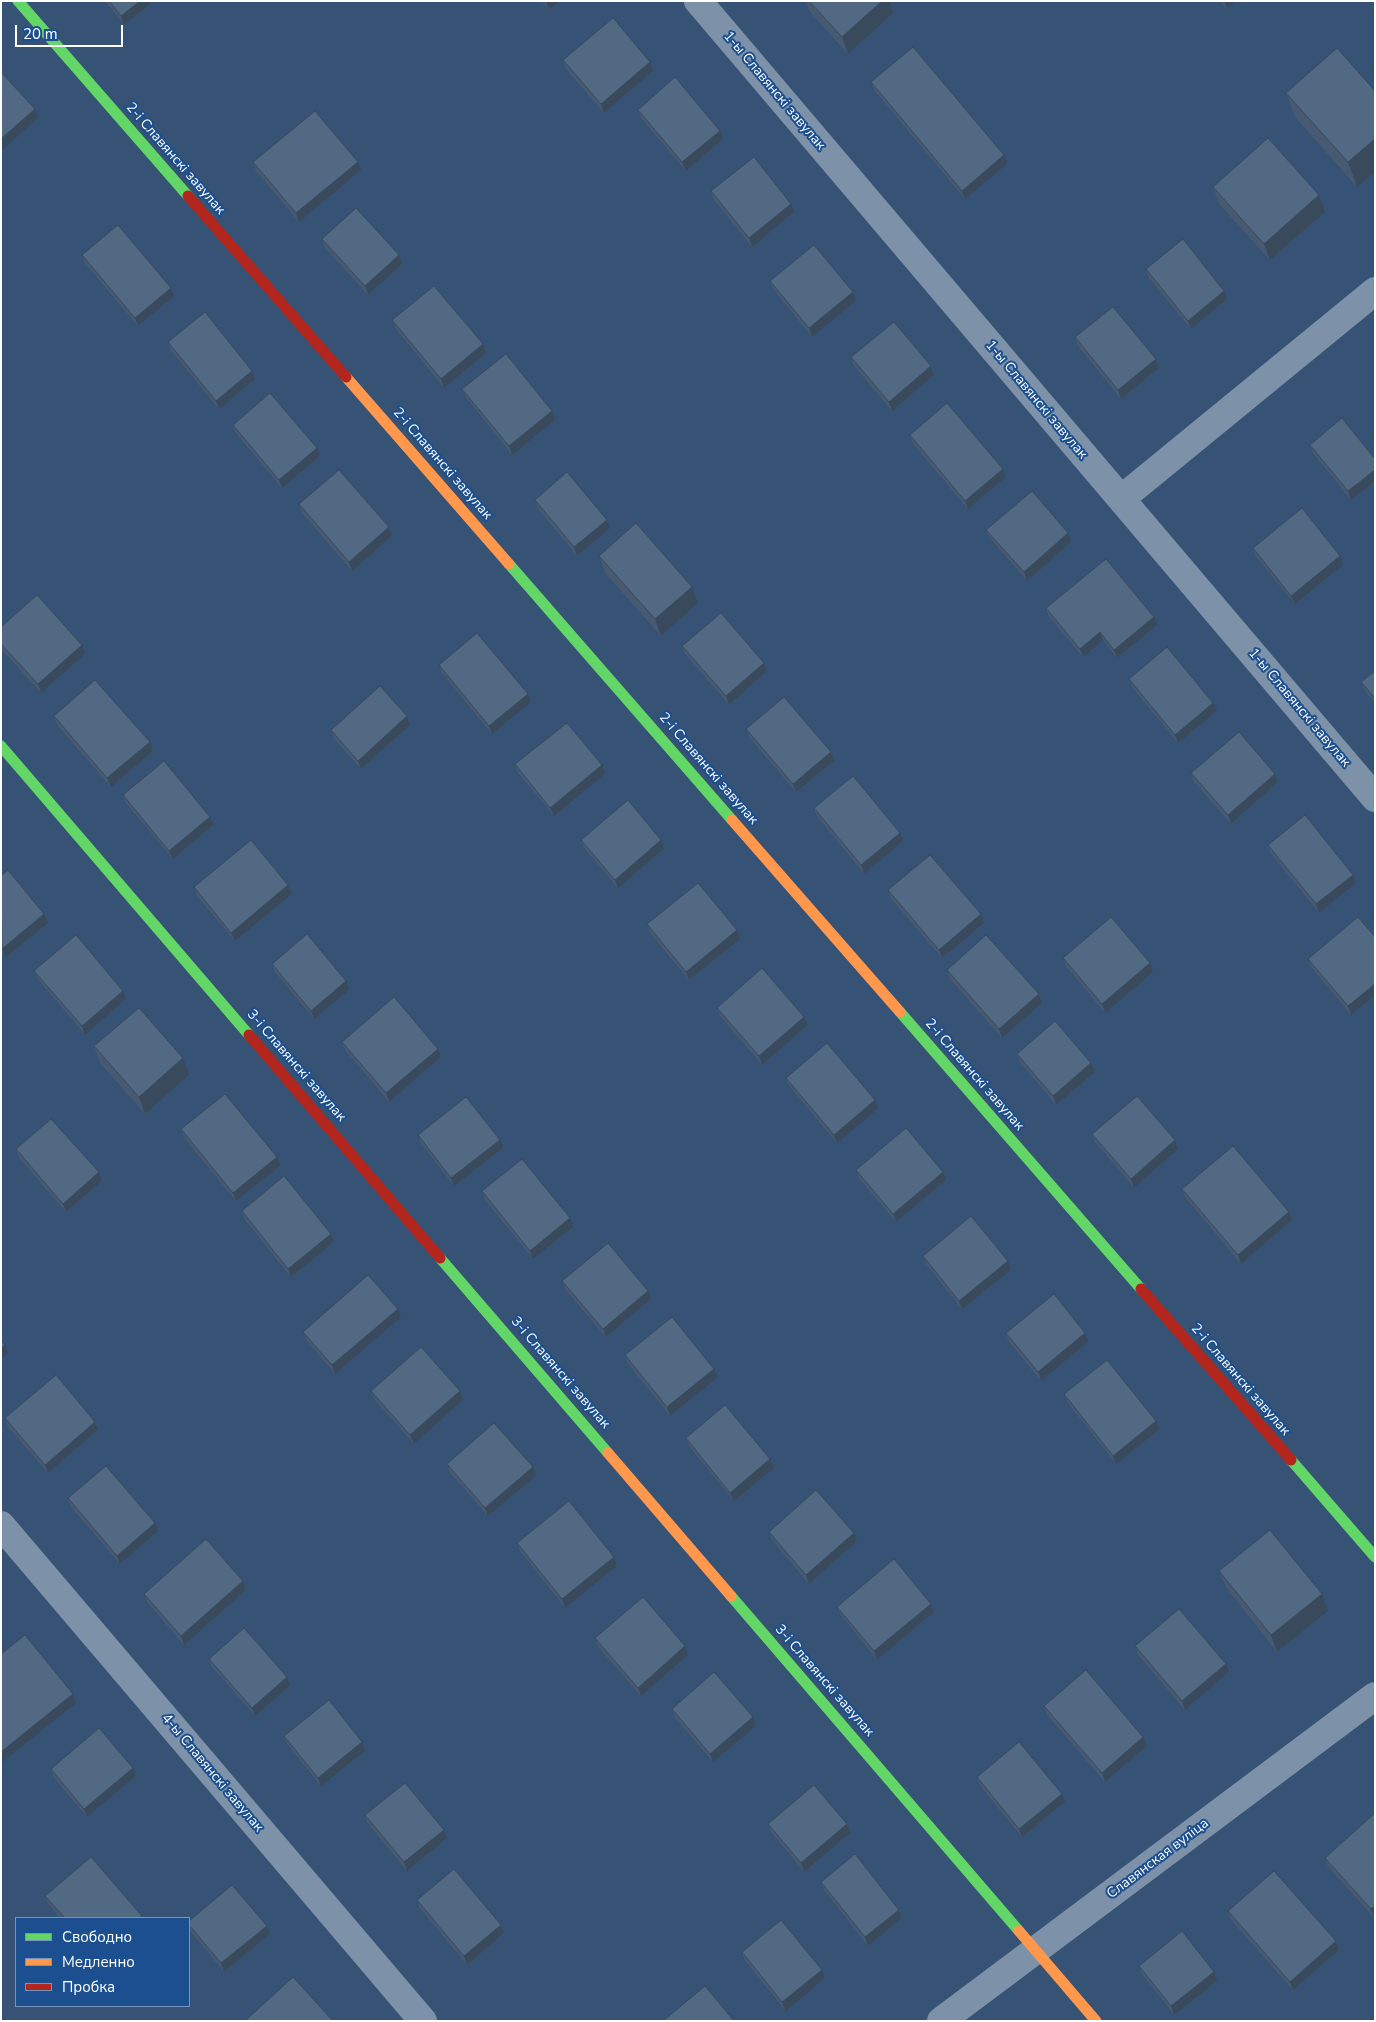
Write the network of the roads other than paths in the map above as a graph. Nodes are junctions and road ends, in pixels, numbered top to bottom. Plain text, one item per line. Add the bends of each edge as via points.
1 (18, 1) edge
2 (698, 1) edge
3 (1375, 291) edge
4 (1121, 499) junction
5 (1, 746) edge
6 (1375, 798) edge
7 (1, 1525) edge
8 (1375, 1557) edge
9 (1375, 1696) edge
10 (1036, 1950) junction
11 (423, 2021) edge
12 (941, 2021) edge
13 (1096, 2021) edge

1 - 8 street, 2-і Славянскі завулак
2 - 4 street, 1-ы Славянскі завулак
3 - 4 street
4 - 6 street, 1-ы Славянскі завулак
5 - 10 street, 3-і Славянскі завулак
7 - 11 street, 4-ы Славянскі завулак
9 - 10 street, Славянская вуліца
10 - 12 street, Славянская вуліца
10 - 13 street, 3-і Славянскі завулак

